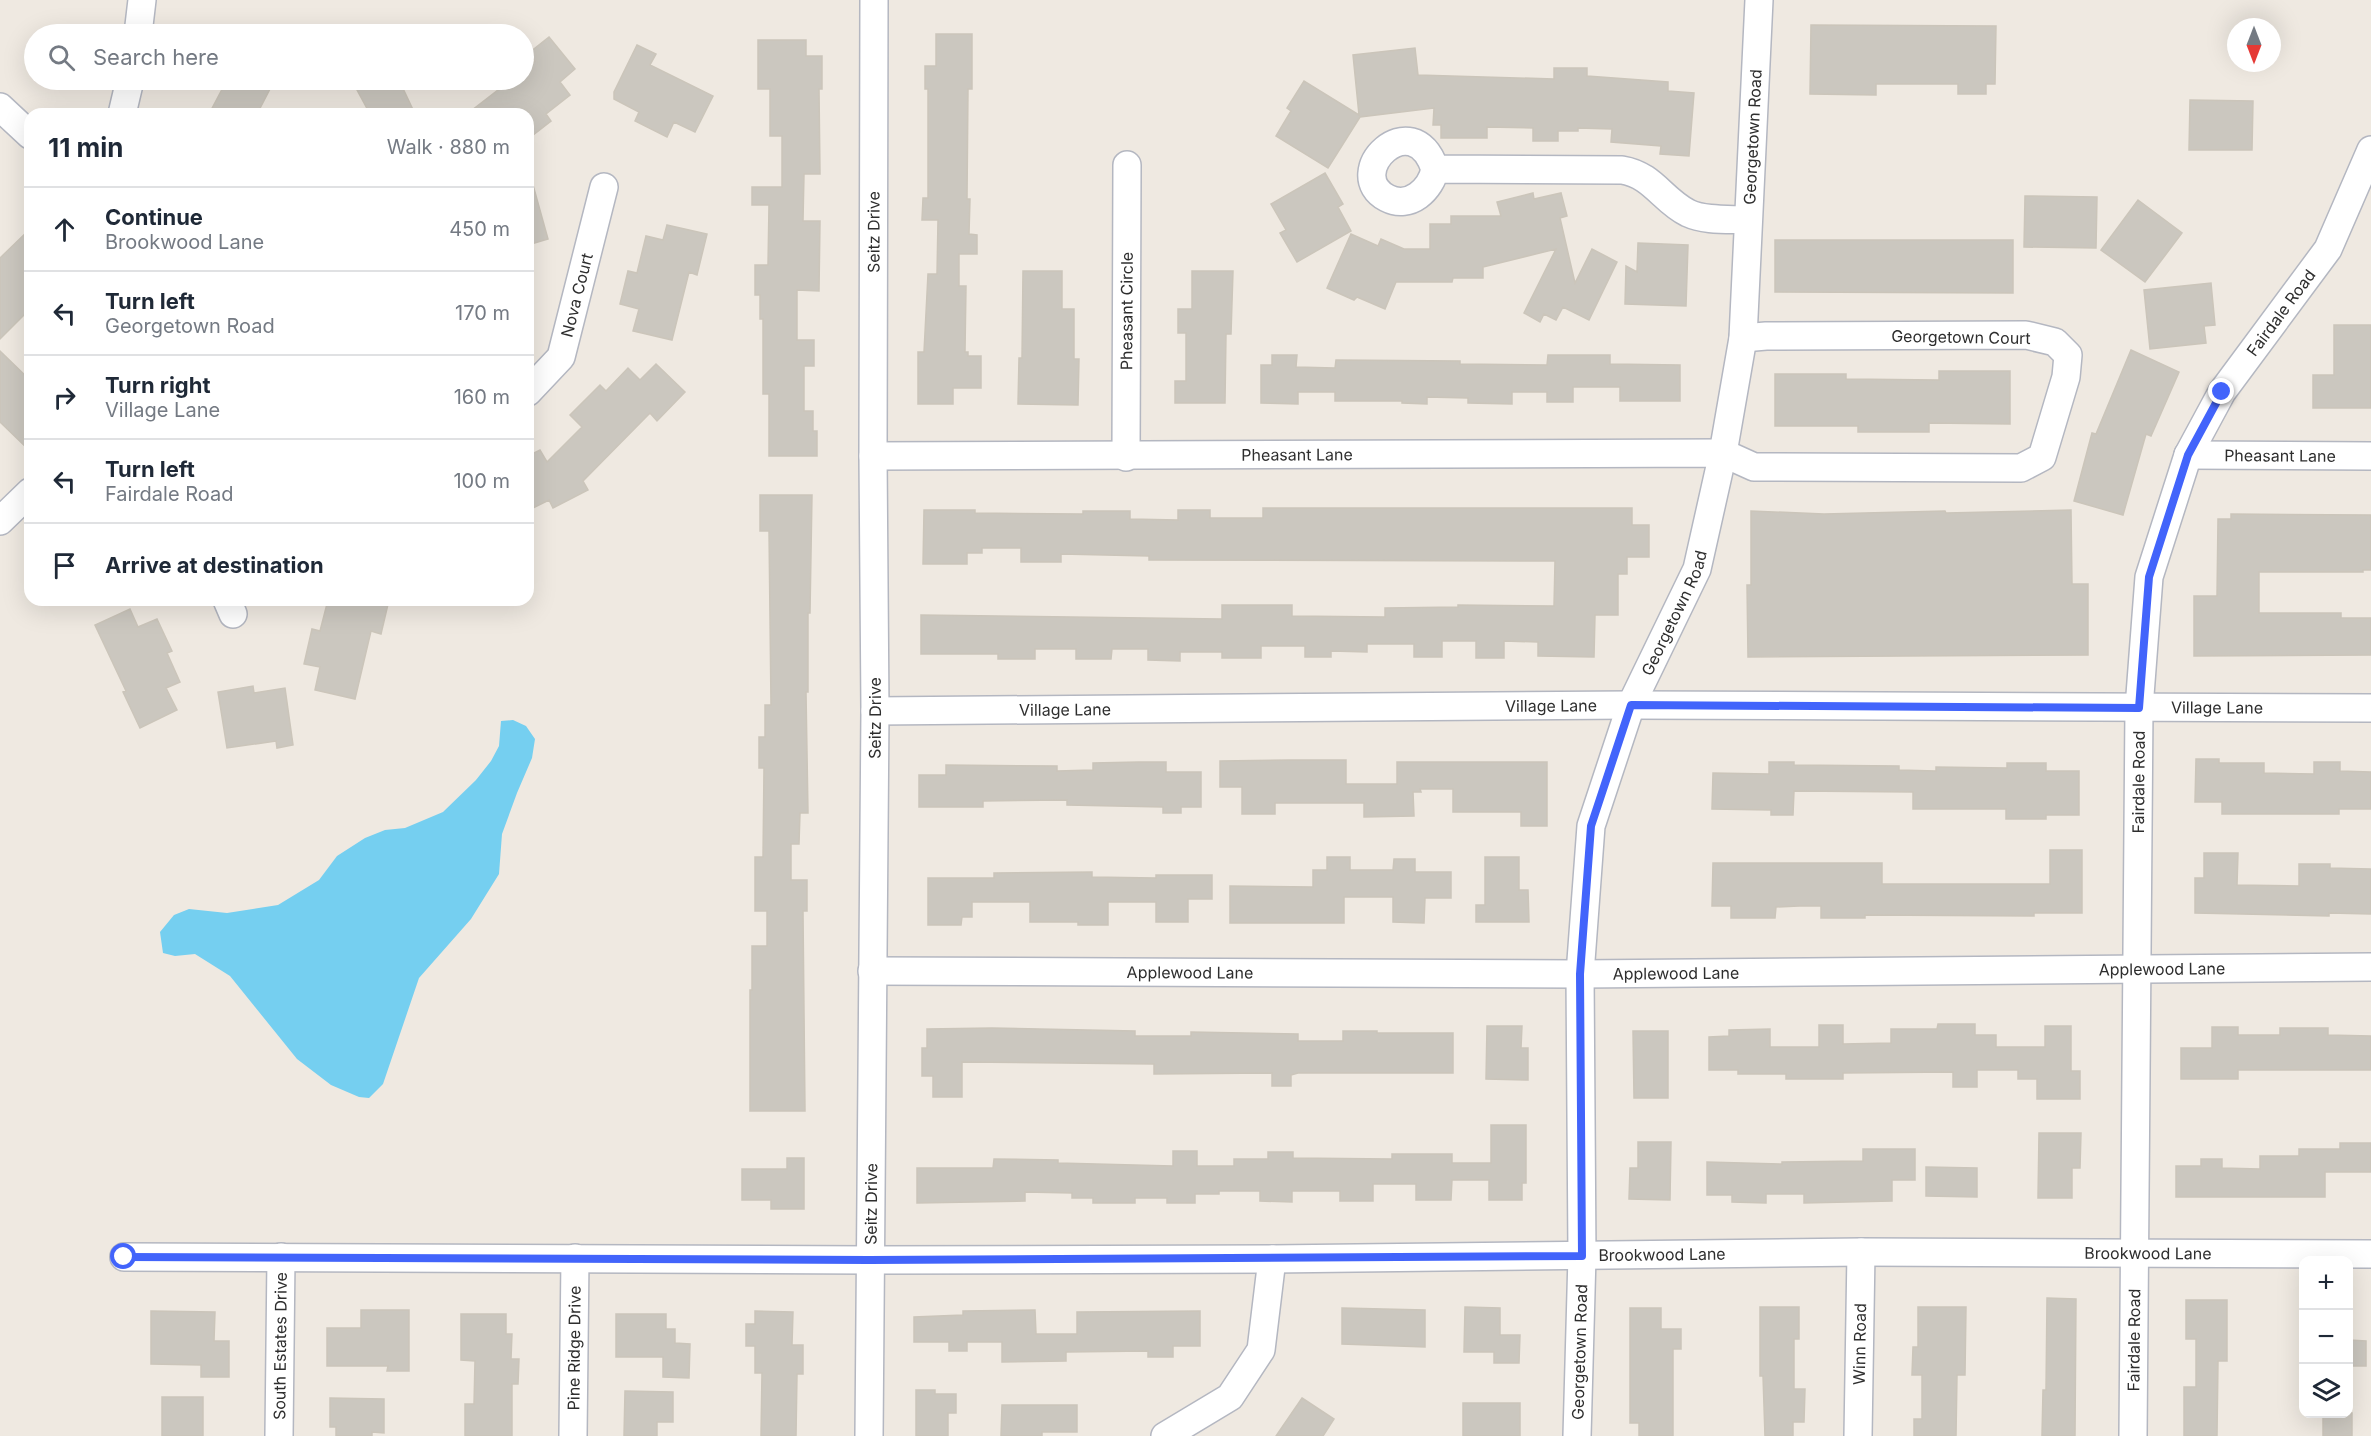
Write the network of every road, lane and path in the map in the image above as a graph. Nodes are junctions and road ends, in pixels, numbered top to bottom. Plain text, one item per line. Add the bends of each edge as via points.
1 (142, 0) edge
2 (874, 0) edge
3 (1759, 0) edge
4 (139, 24) edge
5 (128, 90) edge
6 (0, 107) edge
7 (123, 108) edge
8 (24, 129) edge
9 (2371, 150) edge
10 (1127, 165) dead end
11 (1435, 169) dead end
12 (604, 187) dead end
13 (1748, 220) junction
14 (1743, 338) junction
15 (534, 386) edge
16 (1723, 453) junction
17 (2188, 455) junction
18 (873, 456) junction
19 (2371, 456) edge
20 (1126, 457) junction
21 (24, 498) edge
22 (0, 521) edge
23 (1631, 705) junction
24 (2139, 708) junction
25 (2371, 708) edge
26 (875, 711) junction
27 (2371, 967) edge
28 (2137, 969) junction
29 (872, 971) junction
30 (1580, 974) junction
31 (1861, 1252) junction
32 (2136, 1252) junction
33 (2371, 1254) edge
34 (1582, 1256) junction
35 (124, 1257) dead end
36 (281, 1257) junction
37 (575, 1258) junction
38 (1272, 1259) junction
39 (869, 1260) junction
40 (279, 1436) edge
41 (573, 1436) edge
42 (868, 1436) edge
43 (1165, 1436) edge
44 (1577, 1436) edge
45 (1858, 1436) edge
46 (2133, 1436) edge

1 - 4 street
2 - 18 street, Seitz Drive
3 - 13 street, Georgetown Road
5 - 7 street
6 - 8 street
9 - 17 street, Fairdale Road via 2328,249 2222,392
10 - 20 street, Pheasant Circle
11 - 13 street via 1636,172 1690,214
12 - 15 street, Nova Court via 561,357
13 - 14 street, Georgetown Road
14 - 16 street, Georgetown Road
14 - 16 street, Georgetown Court via 2026,335 2055,342 2068,355 2066,377 2042,456 2021,468 1754,467
16 - 20 street, Pheasant Lane
16 - 23 street, Georgetown Road via 1697,569
17 - 19 street, Pheasant Lane
17 - 24 street, Fairdale Road via 2149,577
18 - 20 street, Pheasant Lane
18 - 26 street, Seitz Drive
21 - 22 street
23 - 24 street, Village Lane
23 - 26 street, Village Lane
23 - 30 street, Georgetown Road via 1591,826
24 - 25 street, Village Lane
24 - 28 street, Fairdale Road
26 - 29 street, Seitz Drive
27 - 28 street, Applewood Lane
28 - 30 street, Applewood Lane
28 - 32 street, Fairdale Road
29 - 30 street, Applewood Lane
29 - 39 street, Seitz Drive
30 - 34 street, Georgetown Road
31 - 32 street, Brookwood Lane
31 - 34 street, Brookwood Lane
31 - 45 street, Winn Road
32 - 33 street, Brookwood Lane
32 - 46 street, Fairdale Road
34 - 38 street, Brookwood Lane
34 - 44 street, Georgetown Road
35 - 36 street, Brookwood Lane
36 - 37 street, Brookwood Lane
36 - 40 street, South Estates Drive
37 - 39 street, Brookwood Lane
37 - 41 street, Pine Ridge Drive
38 - 39 street, Brookwood Lane
38 - 43 street via 1261,1350 1230,1397
39 - 42 street, Seitz Drive

